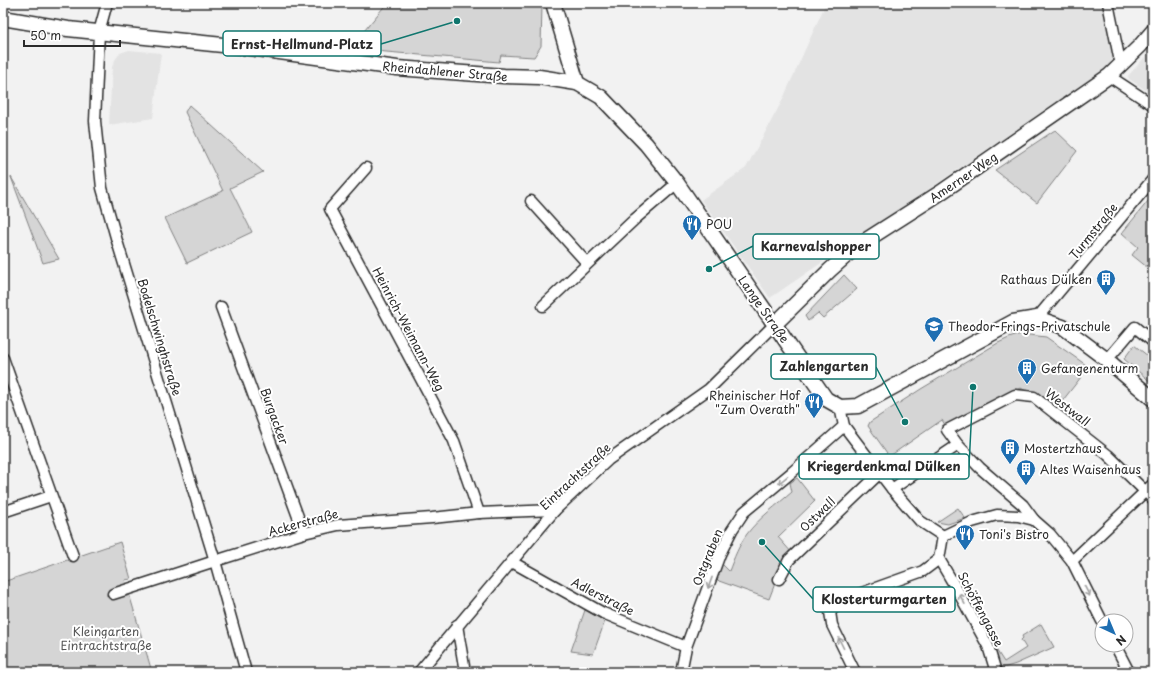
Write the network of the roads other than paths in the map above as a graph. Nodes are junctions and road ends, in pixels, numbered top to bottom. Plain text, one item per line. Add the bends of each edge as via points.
1 (107, 3) edge
2 (553, 3) edge
3 (1108, 3) edge
4 (3, 18) edge
5 (1153, 31) edge
6 (100, 32) junction
7 (1125, 61) junction
8 (1109, 76) junction
9 (577, 83) junction
10 (1153, 105) edge
11 (366, 168) dead end
12 (1153, 179) edge
13 (677, 183) junction
14 (531, 201) dead end
15 (587, 263) junction
16 (543, 306) dead end
17 (221, 307) dead end
18 (1037, 318) junction
19 (774, 324) junction
20 (1153, 342) edge
21 (3, 358) edge
22 (1107, 360) junction
23 (1153, 399) edge
24 (840, 407) junction
25 (844, 426) junction
26 (958, 445) junction
27 (880, 473) junction
28 (892, 489) junction
29 (1151, 492) edge
30 (51, 496) junction
31 (555, 510) junction
32 (3, 512) edge
33 (479, 513) junction
34 (1034, 520) junction
35 (304, 533) junction
36 (943, 536) junction
37 (73, 556) dead end
38 (939, 559) junction
39 (215, 561) junction
40 (1072, 561) junction
41 (512, 562) junction
42 (779, 579) dead end
43 (113, 594) dead end
44 (1098, 613) edge
45 (457, 625) junction
46 (686, 647) junction
47 (1119, 653) edge
48 (246, 672) edge
49 (419, 672) edge
50 (465, 672) edge
51 (681, 672) edge
52 (855, 672) edge
53 (996, 672) edge
54 (1129, 672) edge

1 - 6 street, Bodelschwinghstraße
2 - 9 main road
3 - 7 street via 1119,57
4 - 6 main road, Rheindahlener Straße
5 - 7 main road, Amerner Weg
6 - 9 main road, Rheindahlener Straße via 242,47 397,68 539,77
6 - 39 street, Bodelschwinghstraße via 95,121 102,188
7 - 8 main road, Amerner Weg
8 - 10 street
8 - 19 main road, Amerner Weg via 940,193 858,246
9 - 13 main road, Lange Straße via 601,97 646,144
11 - 33 street, Heinrich-Weimann-Weg via 330,209 454,441
12 - 18 street, Turmstraße
13 - 15 street
13 - 19 main road, Lange Straße
14 - 15 street
15 - 16 street
17 - 35 street, Burgacker
18 - 22 main road via 1063,327
18 - 24 main road via 1013,322 858,406
19 - 24 main road, Lange Straße via 826,399
19 - 31 street, Eintrachtstraße via 709,389 608,460
20 - 22 street via 1135,327
21 - 30 street
22 - 23 main road
24 - 25 street
25 - 27 street
25 -> 46 street, Ostgraben via 744,512 720,554
26 - 28 street
26 - 29 street, Westwall via 947,430 1015,395 1034,397
26 - 34 street via 1023,505
27 - 28 street
27 - 42 street, Ostwall via 789,560
28 - 36 street via 920,521
29 - 40 street
30 - 32 street
30 - 37 street
31 - 33 street, Ackerstraße
31 - 41 street, Eintrachtstraße
33 - 35 street, Ackerstraße via 338,525
34 - 36 street via 997,515 972,522
34 - 40 street via 1050,534
35 - 39 street, Ackerstraße
36 - 38 street
52 -> 38 street via 832,625 830,612 842,600 923,571
53 -> 38 street, Schöffengasse via 988,646
39 - 43 street, Ackerstraße
39 - 48 street, Bodelschwinghstraße
40 -> 44 street
41 - 45 street, Eintrachtstraße
41 - 46 street, Adlerstraße via 603,613
45 - 49 street, Eintrachtstraße
45 - 50 street
46 - 51 street, Ostgraben
47 - 54 street

